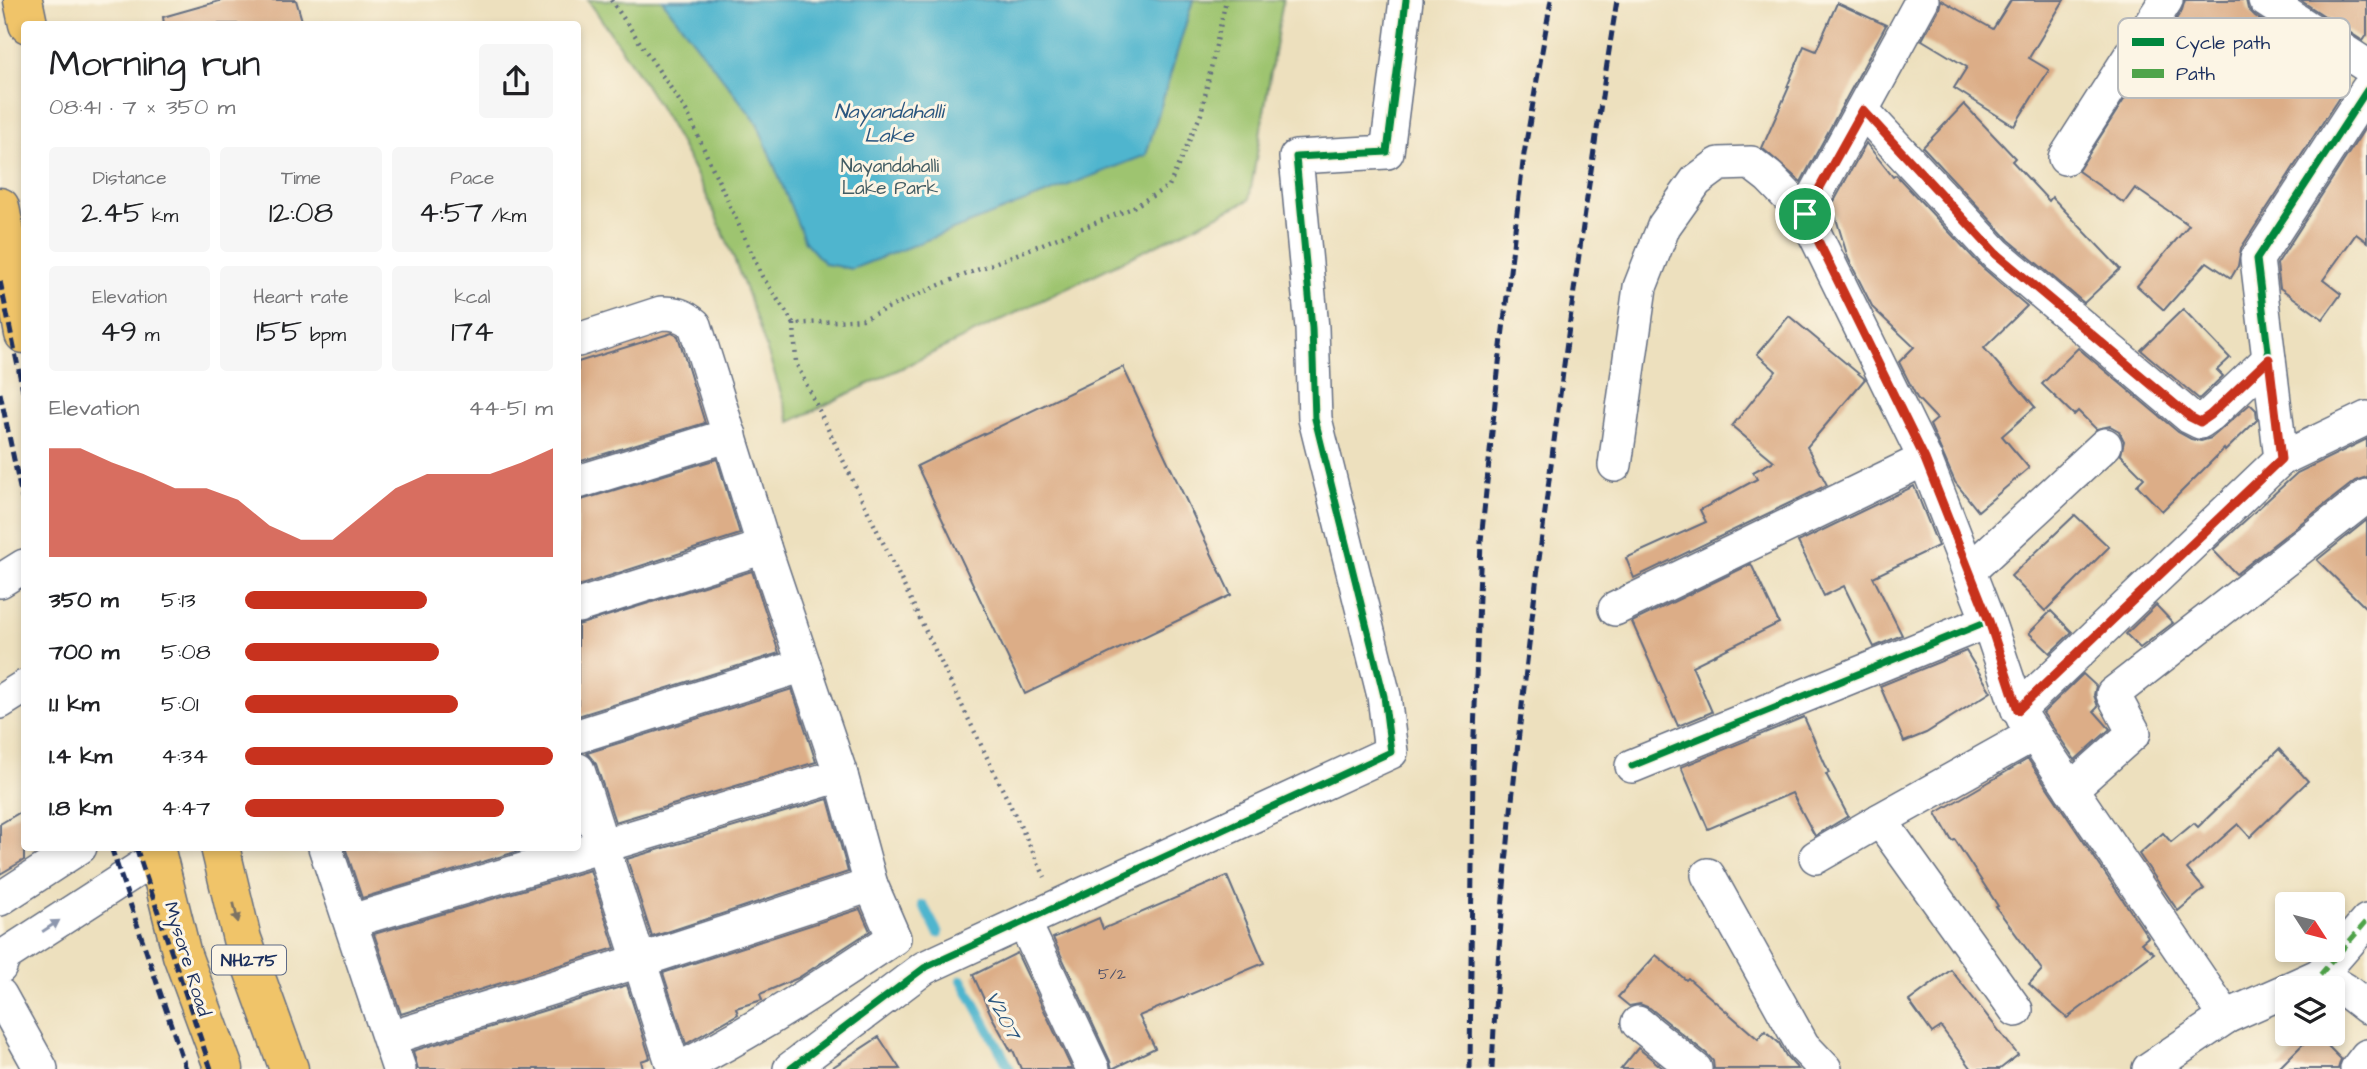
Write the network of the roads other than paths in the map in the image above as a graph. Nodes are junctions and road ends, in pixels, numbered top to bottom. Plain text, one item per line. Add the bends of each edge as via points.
1 (23, 0) edge
2 (1406, 0) edge
3 (1922, 0) edge
4 (2166, 0) edge
5 (2265, 0) edge
6 (2154, 18) edge
7 (2293, 18) edge
8 (27, 21) edge
9 (2350, 55) edge
10 (2367, 66) edge
11 (2118, 75) edge
12 (2367, 90) edge
13 (1863, 110) junction
14 (2065, 158) dead end
15 (0, 207) edge
16 (1805, 214) junction
17 (15, 329) edge
18 (581, 339) edge
19 (2269, 359) junction
20 (2367, 418) edge
21 (730, 435) junction
22 (2105, 445) dead end
23 (1925, 459) junction
24 (2281, 459) junction
25 (1615, 465) dead end
26 (581, 481) edge
27 (2367, 496) edge
28 (764, 547) junction
29 (21, 568) edge
30 (1969, 571) junction
31 (0, 580) edge
32 (581, 605) edge
33 (1615, 610) dead end
34 (1989, 621) junction
35 (804, 665) junction
36 (21, 689) edge
37 (0, 702) edge
38 (2026, 722) junction
39 (581, 735) edge
40 (1632, 766) dead end
41 (841, 775) junction
42 (581, 780) edge
43 (2071, 789) junction
44 (1880, 820) junction
45 (602, 846) junction
46 (74, 851) edge
47 (221, 851) edge
48 (326, 851) edge
49 (156, 852) edge
50 (1816, 857) dead end
51 (1708, 875) dead end
52 (872, 885) junction
53 (0, 899) edge
54 (351, 921) junction
55 (2367, 921) edge
56 (1024, 922) junction
57 (1, 959) edge
58 (639, 961) junction
59 (2320, 975) joint
60 (0, 995) edge
61 (2275, 995) edge
62 (2367, 1007) edge
63 (2016, 1010) dead end
64 (2226, 1017) junction
65 (1638, 1023) dead end
66 (390, 1038) junction
67 (2367, 1056) edge
68 (41, 1069) edge
69 (225, 1069) edge
70 (289, 1069) edge
71 (399, 1069) edge
72 (676, 1069) edge
73 (790, 1069) edge
74 (1093, 1069) edge
75 (1695, 1069) edge
76 (1825, 1069) edge
77 (2149, 1069) edge
78 (2357, 1069) edge

1 - 8 highway
2 - 56 street via 1387,152 1296,157 1312,328 1315,419 1384,696 1391,752
3 - 13 street
4 - 6 street
5 - 7 street
9 - 10 street
11 - 14 street
12 - 19 street via 2257,259
13 - 16 street
13 - 19 street via 1996,254 2190,417 2200,422 2210,415
15 - 17 highway
16 - 23 street
16 - 25 street via 1751,163 1719,164 1696,181 1664,226 1640,287
18 - 21 street via 662,313 686,317 695,325
19 - 24 street
20 - 24 street
21 - 26 street
21 - 28 street
22 - 30 street
23 - 30 street
23 - 33 street
24 - 38 street
27 - 43 street via 2113,694 2134,733
28 - 32 street
28 - 35 street
29 - 31 street
30 - 34 street
34 - 38 street
34 - 40 street
35 - 39 street
35 - 41 street
36 - 37 street
38 - 43 street
38 - 44 street
41 - 45 street
41 - 52 street
42 - 45 street
43 - 64 street
44 - 50 street
44 - 63 street
45 - 54 street
45 - 58 street
46 - 53 street
47 -> 70 highway, NH275 via 242,939
48 - 54 street
57 -> 49 street
49 - 69 highway, Mysore Road via 182,955
51 - 76 street via 1803,1046
52 - 58 street
52 - 72 street via 894,938 730,1043
54 - 66 street
55 - 59 street
56 - 73 street via 924,968
56 - 74 street
58 - 66 street
58 - 72 street
59 - 62 street
60 - 68 street
61 - 64 street
64 - 77 street
65 - 75 street
66 - 71 street
67 - 78 street

